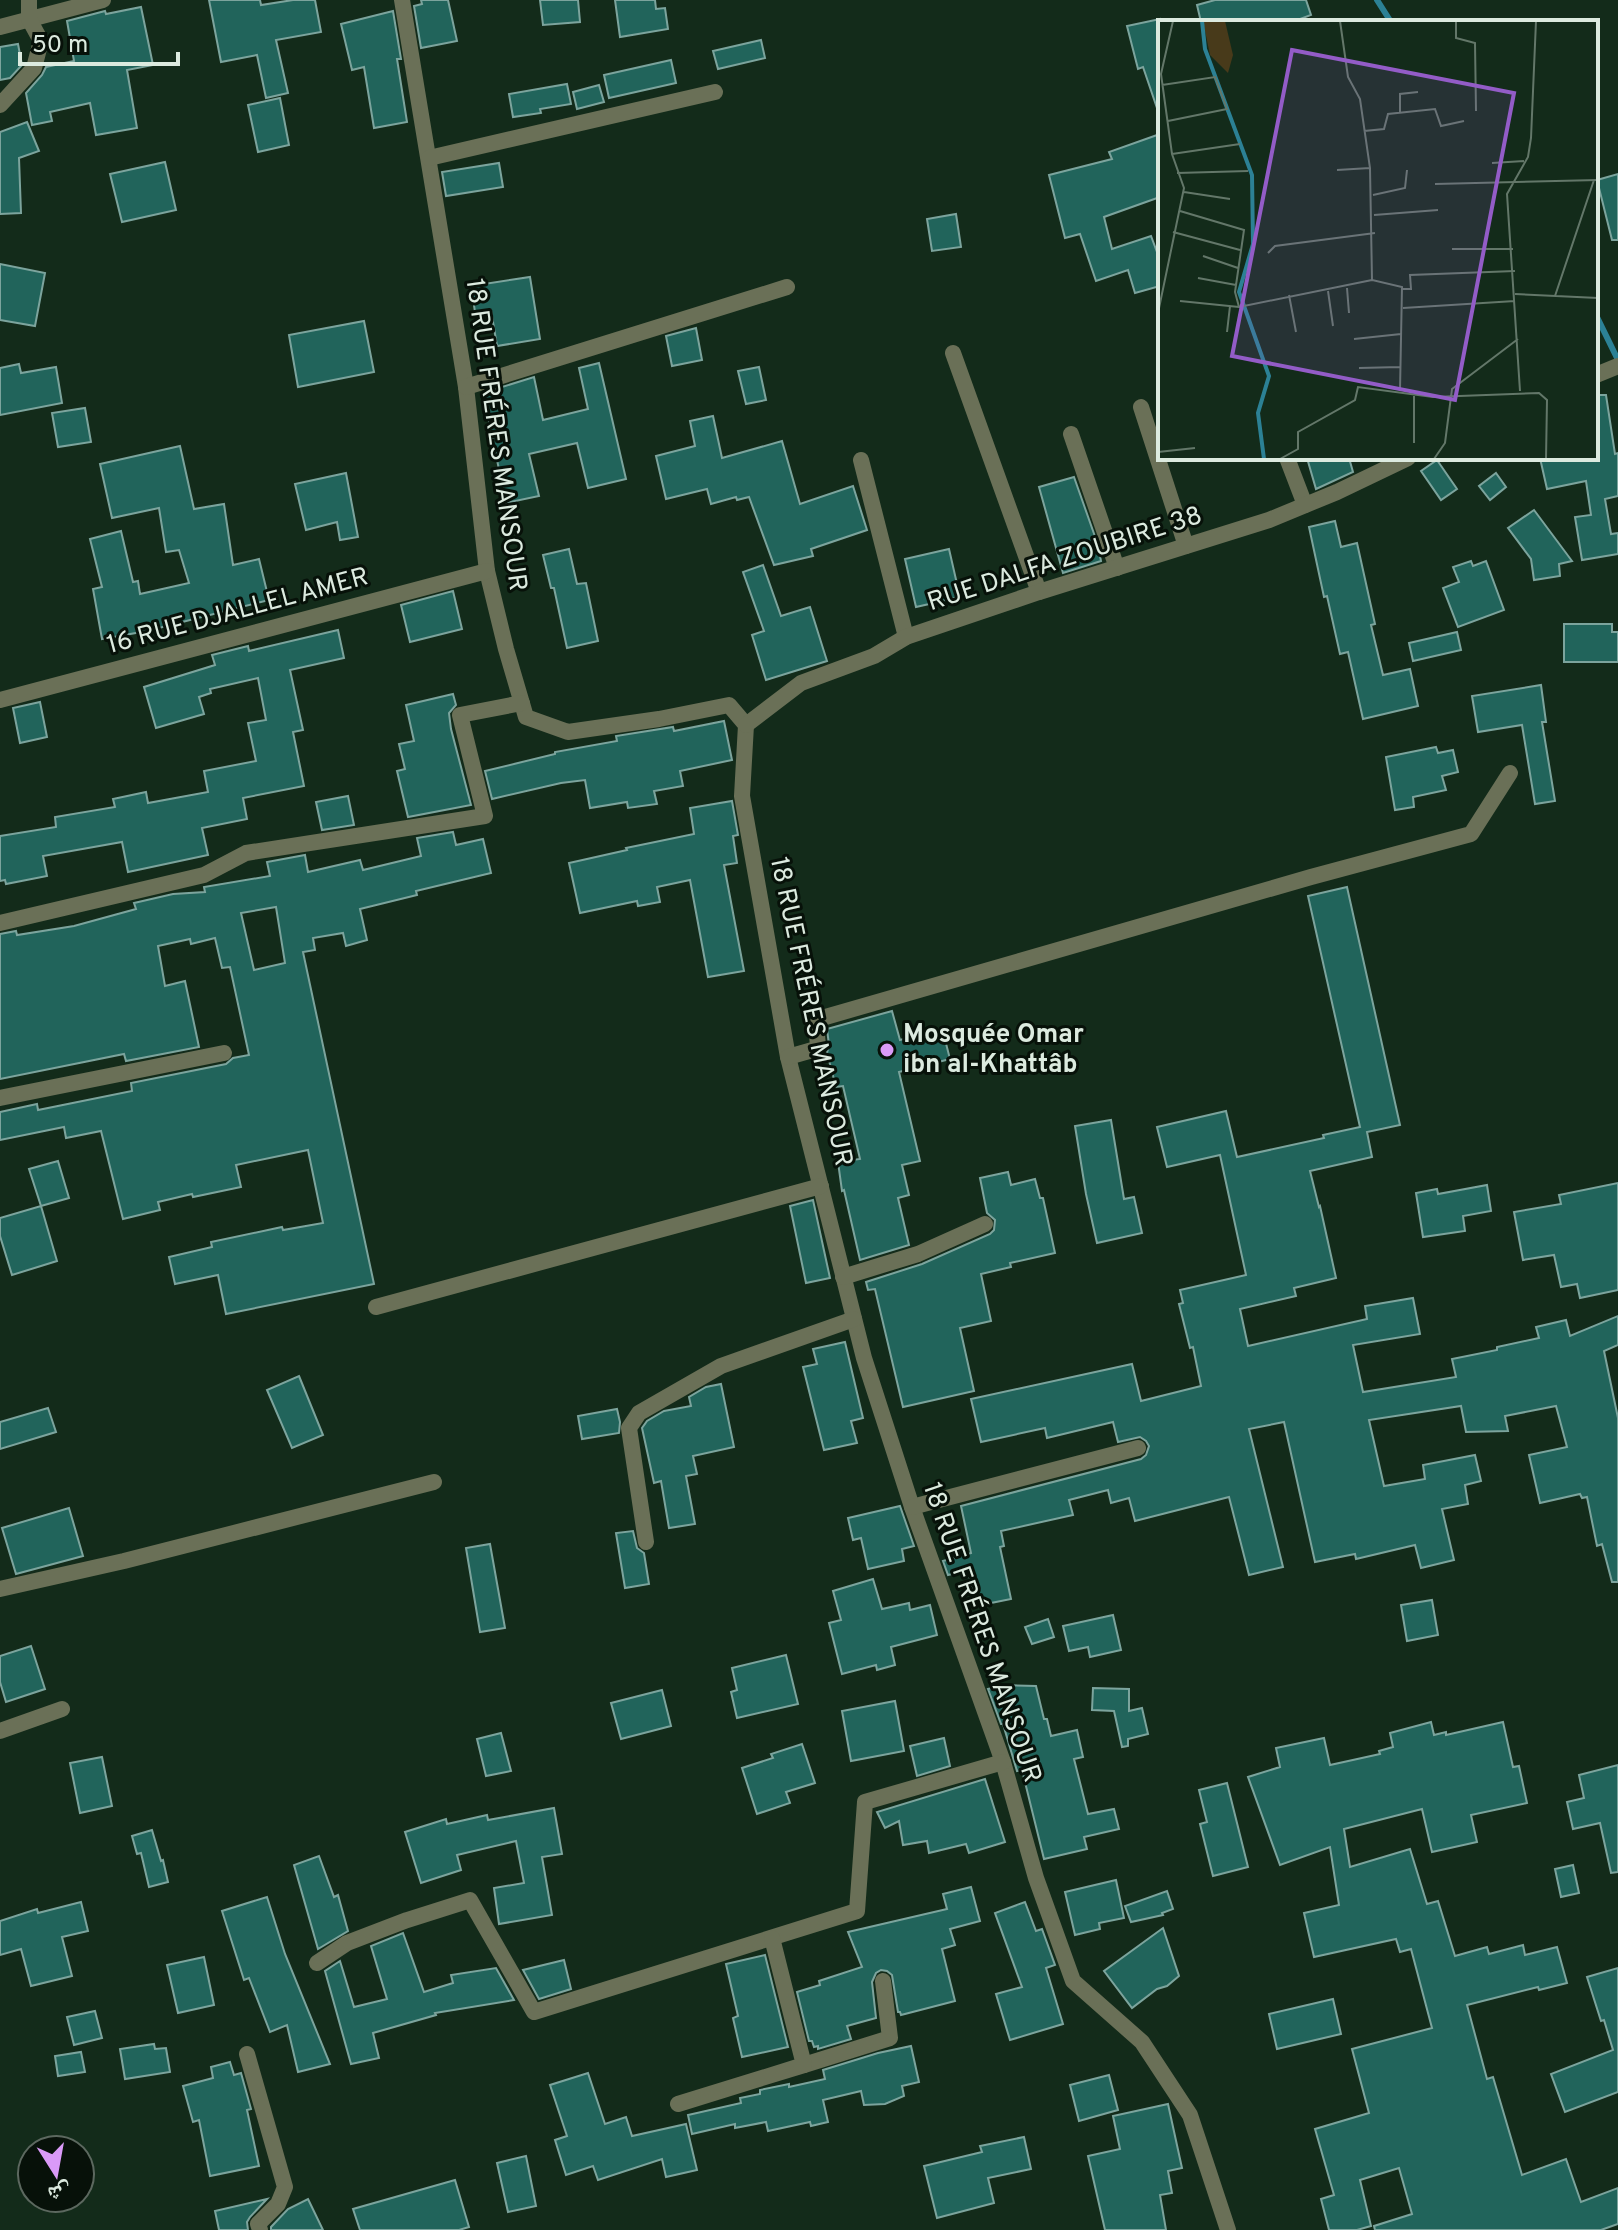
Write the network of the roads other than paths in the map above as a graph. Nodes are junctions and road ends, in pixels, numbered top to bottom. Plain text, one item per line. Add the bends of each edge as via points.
1 (29, 0) edge
2 (103, 0) edge
3 (402, 0) edge
4 (29, 19) junction
5 (0, 27) edge
6 (715, 92) dead end
7 (0, 105) edge
8 (429, 158) junction
9 (787, 287) dead end
10 (953, 353) dead end
11 (1618, 366) edge
12 (1598, 374) edge
13 (466, 387) junction
14 (1141, 407) dead end
15 (1071, 434) dead end
16 (861, 460) dead end
17 (1158, 460) edge
18 (1158, 460) edge
19 (1288, 460) edge
20 (1404, 460) edge
21 (1305, 505) junction
22 (1186, 546) junction
23 (1117, 568) junction
24 (487, 571) junction
25 (1039, 592) junction
26 (906, 637) junction
27 (0, 700) edge
28 (522, 703) junction
29 (746, 725) junction
30 (1510, 773) dead end
31 (0, 923) edge
32 (224, 1053) dead end
33 (788, 1057) junction
34 (0, 1098) edge
35 (821, 1186) junction
36 (985, 1224) dead end
37 (843, 1277) junction
38 (376, 1307) dead end
39 (854, 1319) junction
40 (1138, 1448) dead end
41 (434, 1482) dead end
42 (912, 1507) junction
43 (646, 1542) dead end
44 (0, 1589) edge
45 (62, 1709) dead end
46 (0, 1731) edge
47 (1003, 1762) junction
48 (772, 1938) junction
49 (317, 1963) dead end
50 (883, 1981) dead end
51 (247, 2054) dead end
52 (804, 2065) junction
53 (678, 2104) dead end
54 (260, 2230) edge
55 (1228, 2230) edge

1 - 4 street
2 - 4 street
3 - 8 street, 18 RUE FRÉRES MANSOUR
4 - 5 street
4 - 7 street via 41,41 34,68
6 - 8 street
8 - 13 street, 18 RUE FRÉRES MANSOUR
9 - 13 street
10 - 25 street
11 - 12 street
13 - 24 street, 18 RUE FRÉRES MANSOUR
14 - 18 street
15 - 23 street
16 - 26 street
17 - 22 street
19 - 21 street
20 - 21 street, RUE DALFA ZOUBIRE 38
21 - 22 street, RUE DALFA ZOUBIRE 38
22 - 23 street, RUE DALFA ZOUBIRE 38
23 - 25 street, RUE DALFA ZOUBIRE 38
24 - 27 street, 16 RUE DJALLEL AMER
24 - 28 street, 18 RUE FRÉRES MANSOUR
25 - 26 street, RUE DALFA ZOUBIRE 38
26 - 29 street, RUE DALFA ZOUBIRE 38 via 874,656 801,683
28 - 29 street via 526,717 568,732 729,705
28 - 31 street via 460,715 485,816 246,853 204,875
29 - 33 street, 18 RUE FRÉRES MANSOUR via 742,796
30 - 33 street via 1471,834 822,1018 816,1025 816,1049
32 - 34 street
33 - 35 street, 18 RUE FRÉRES MANSOUR
35 - 37 street, 18 RUE FRÉRES MANSOUR
35 - 38 street
36 - 37 street via 918,1254
37 - 39 street, 18 RUE FRÉRES MANSOUR
39 - 42 street, 18 RUE FRÉRES MANSOUR
39 - 43 street via 721,1366 639,1413 629,1428
40 - 42 street
41 - 44 street
42 - 47 street, 18 RUE FRÉRES MANSOUR
45 - 46 street
47 - 48 street via 865,1802 857,1911
47 - 55 street, 18 RUE FRÉRES MANSOUR via 1073,1981 1142,2042 1190,2115
48 - 49 street via 534,2012 470,1900 347,1943
48 - 52 street
50 - 52 street via 890,2038
51 - 54 street via 285,2187 278,2204 258,2224
52 - 53 street

